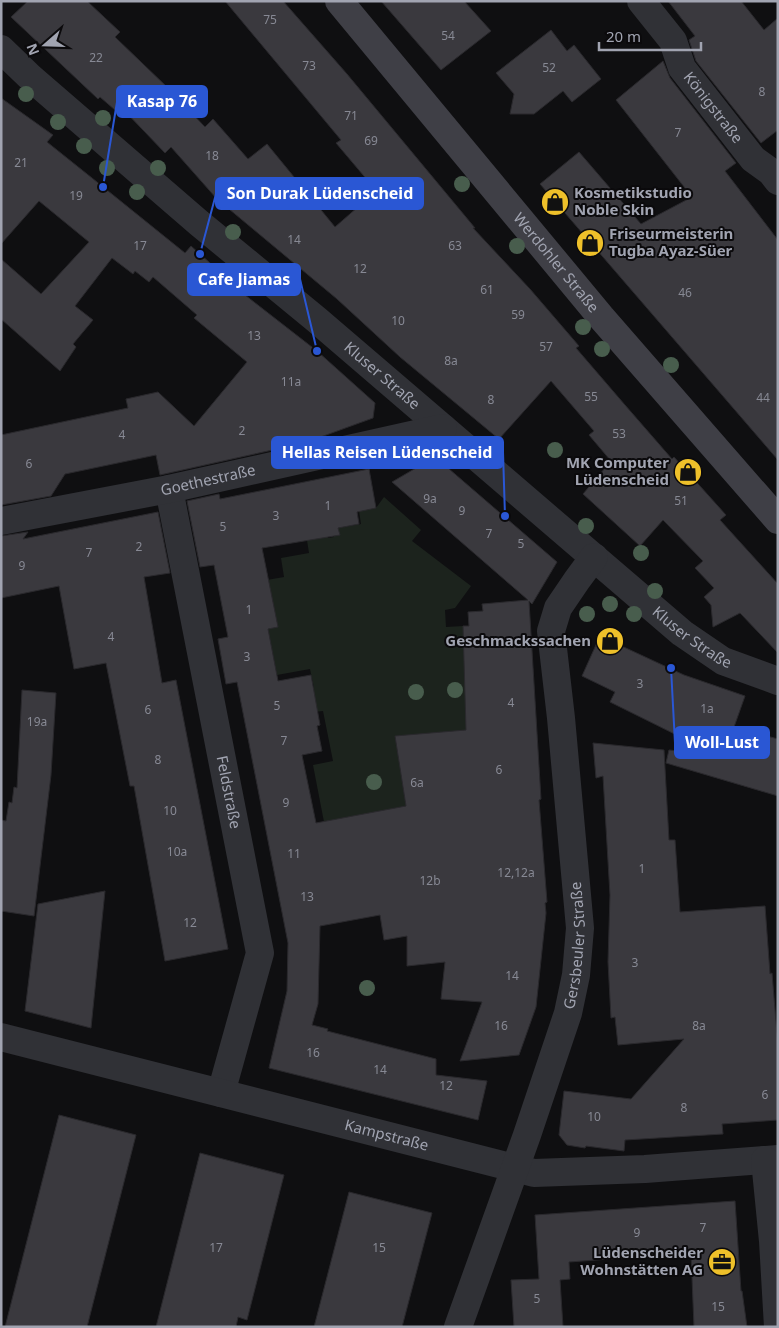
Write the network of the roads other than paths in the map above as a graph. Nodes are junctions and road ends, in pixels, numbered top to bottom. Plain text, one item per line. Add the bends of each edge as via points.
1 (339, 1) edge
2 (641, 1) edge
3 (1, 49) edge
4 (778, 181) edge
5 (443, 428) junction
6 (169, 489) junction
7 (778, 520) edge
8 (1, 521) edge
9 (594, 557) junction
10 (778, 681) edge
11 (1, 1037) edge
12 (221, 1093) junction
13 (771, 1160) edge
14 (515, 1167) junction
15 (458, 1327) edge
16 (778, 1327) edge

1 - 7 street, Werdohler Straße via 594,310
2 - 4 street, Königstraße via 672,41 682,68 753,159
3 - 5 street, Kluser Straße via 155,185
5 - 6 street, Goethestraße
5 - 9 street, Kluser Straße
6 - 8 street, Goethestraße
6 - 12 street, Feldstraße via 260,953
9 - 10 street, Kluser Straße via 711,653 723,661
9 - 14 street, Gersbeuler Straße via 558,608 551,631 580,928 576,975 568,1013
11 - 12 street, Kampstraße
12 - 14 street, Kampstraße
13 - 14 street, Kampstraße via 568,1173 534,1173
13 - 16 street
14 - 15 street, Gersbeuler Straße

